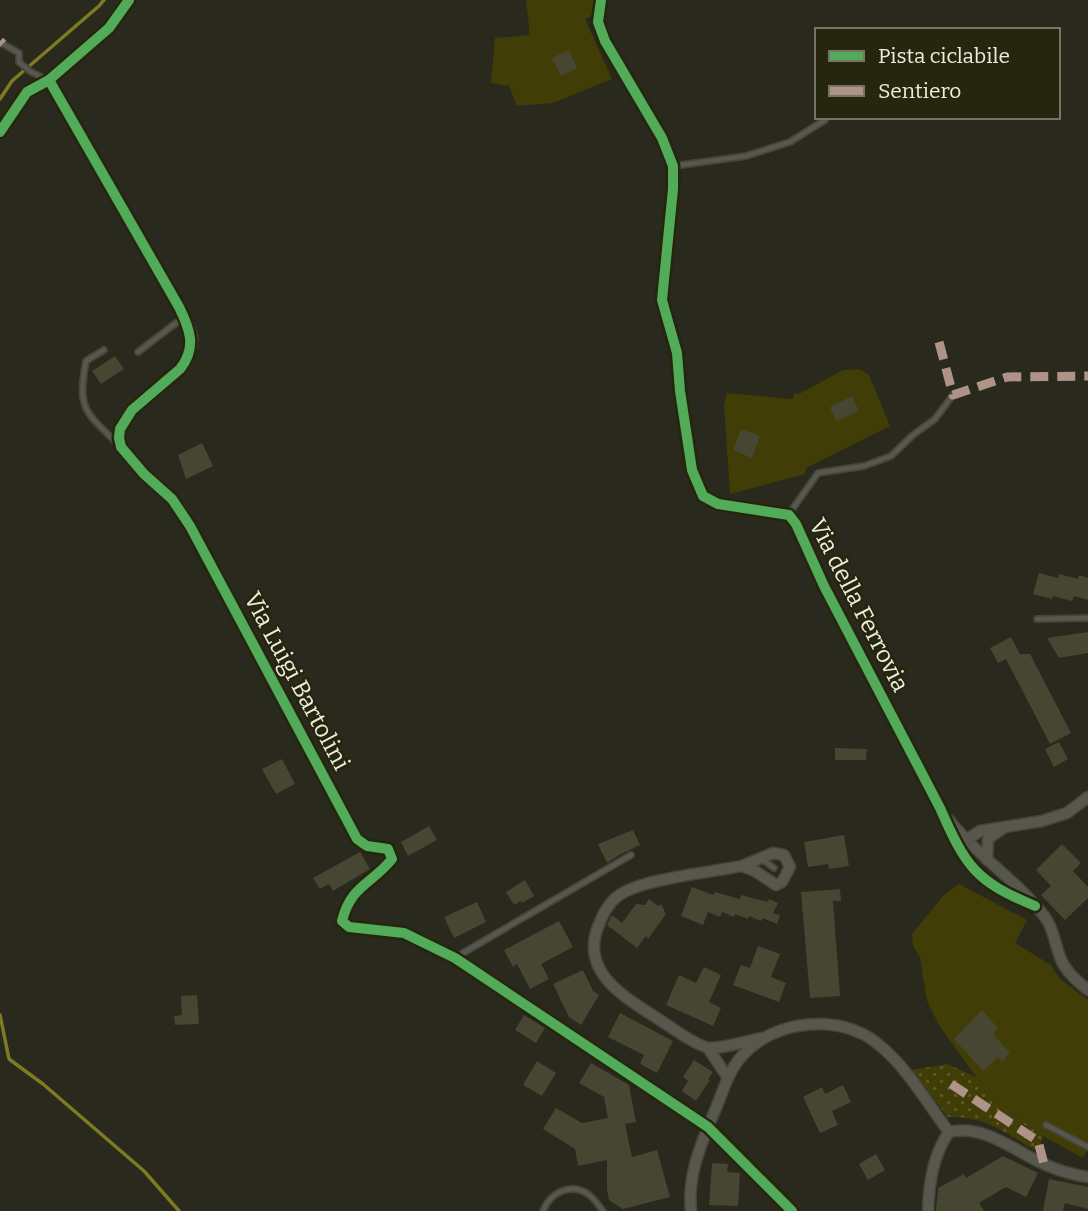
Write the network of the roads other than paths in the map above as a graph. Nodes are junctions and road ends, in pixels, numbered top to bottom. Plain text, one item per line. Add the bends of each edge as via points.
1 (129, 0) edge
2 (601, 0) edge
3 (4, 44) dead end
4 (49, 80) junction
5 (825, 120) dead end
6 (673, 166) junction
7 (179, 307) junction
8 (104, 350) dead end
9 (138, 352) dead end
10 (953, 395) dead end
11 (121, 447) junction
12 (789, 514) junction
13 (1088, 618) edge
14 (1037, 619) dead end
15 (1088, 797) edge
16 (1002, 829) junction
17 (961, 843) junction
18 (631, 855) dead end
19 (760, 857) junction
20 (987, 860) junction
21 (742, 866) junction
22 (774, 869) dead end
23 (972, 869) junction
24 (1035, 906) junction
25 (455, 958) junction
26 (1088, 990) edge
27 (763, 1038) junction
28 (708, 1048) junction
29 (728, 1078) junction
30 (1046, 1125) dead end
31 (708, 1127) junction
32 (949, 1132) junction
33 (1088, 1147) edge
34 (1088, 1177) edge
35 (543, 1211) edge
36 (602, 1211) edge
37 (691, 1211) edge
38 (792, 1211) edge
39 (928, 1211) edge

1 - 4 street via 109,28
2 - 6 street, Via della Ferrovia via 598,22 605,41 662,138
3 - 4 lane via 19,53 19,62 31,72
4 - 7 street
5 - 6 lane via 790,142 746,156
6 - 12 street, Via della Ferrovia via 662,300 677,353 692,470 703,496 718,505
7 - 9 lane via 180,320
7 - 11 street via 192,337 186,362 132,410 120,429
8 - 11 lane via 86,361 81,386 85,410
10 - 12 lane, Via della Ferrovia via 934,419 891,456 864,467 818,473
11 - 25 street, Via Luigi Bartolini via 172,499 190,526 357,839 391,854 386,867 354,893 342,921 349,928 414,937
12 - 17 street, Via della Ferrovia
13 - 14 lane
15 - 16 street via 1067,813
16 - 17 street via 980,831
16 - 20 street via 988,839
17 - 20 street, Via della Ferrovia
17 - 23 street, Via della Ferrovia
18 - 25 lane
19 - 21 street
19 - 21 street via 784,855 790,867 782,882 776,885
19 - 22 lane
20 - 23 street
20 - 24 street, Via della Ferrovia
21 - 28 street via 639,885 617,896 595,933 593,951 612,988
23 - 24 street, Via della Ferrovia
24 - 26 street, Via della Ferrovia via 1047,919 1061,961
25 - 31 street, Via Luigi Bartolini
27 - 28 street
27 - 29 street via 741,1056
27 - 32 street via 806,1023 847,1028 877,1043
28 - 29 street
29 - 31 street
30 - 33 lane
31 - 37 street via 691,1176
31 - 38 street, Via Luigi Bartolini
32 - 34 street via 985,1133 1067,1174
32 - 39 street via 929,1183
35 - 36 lane via 547,1200 569,1188 590,1195

